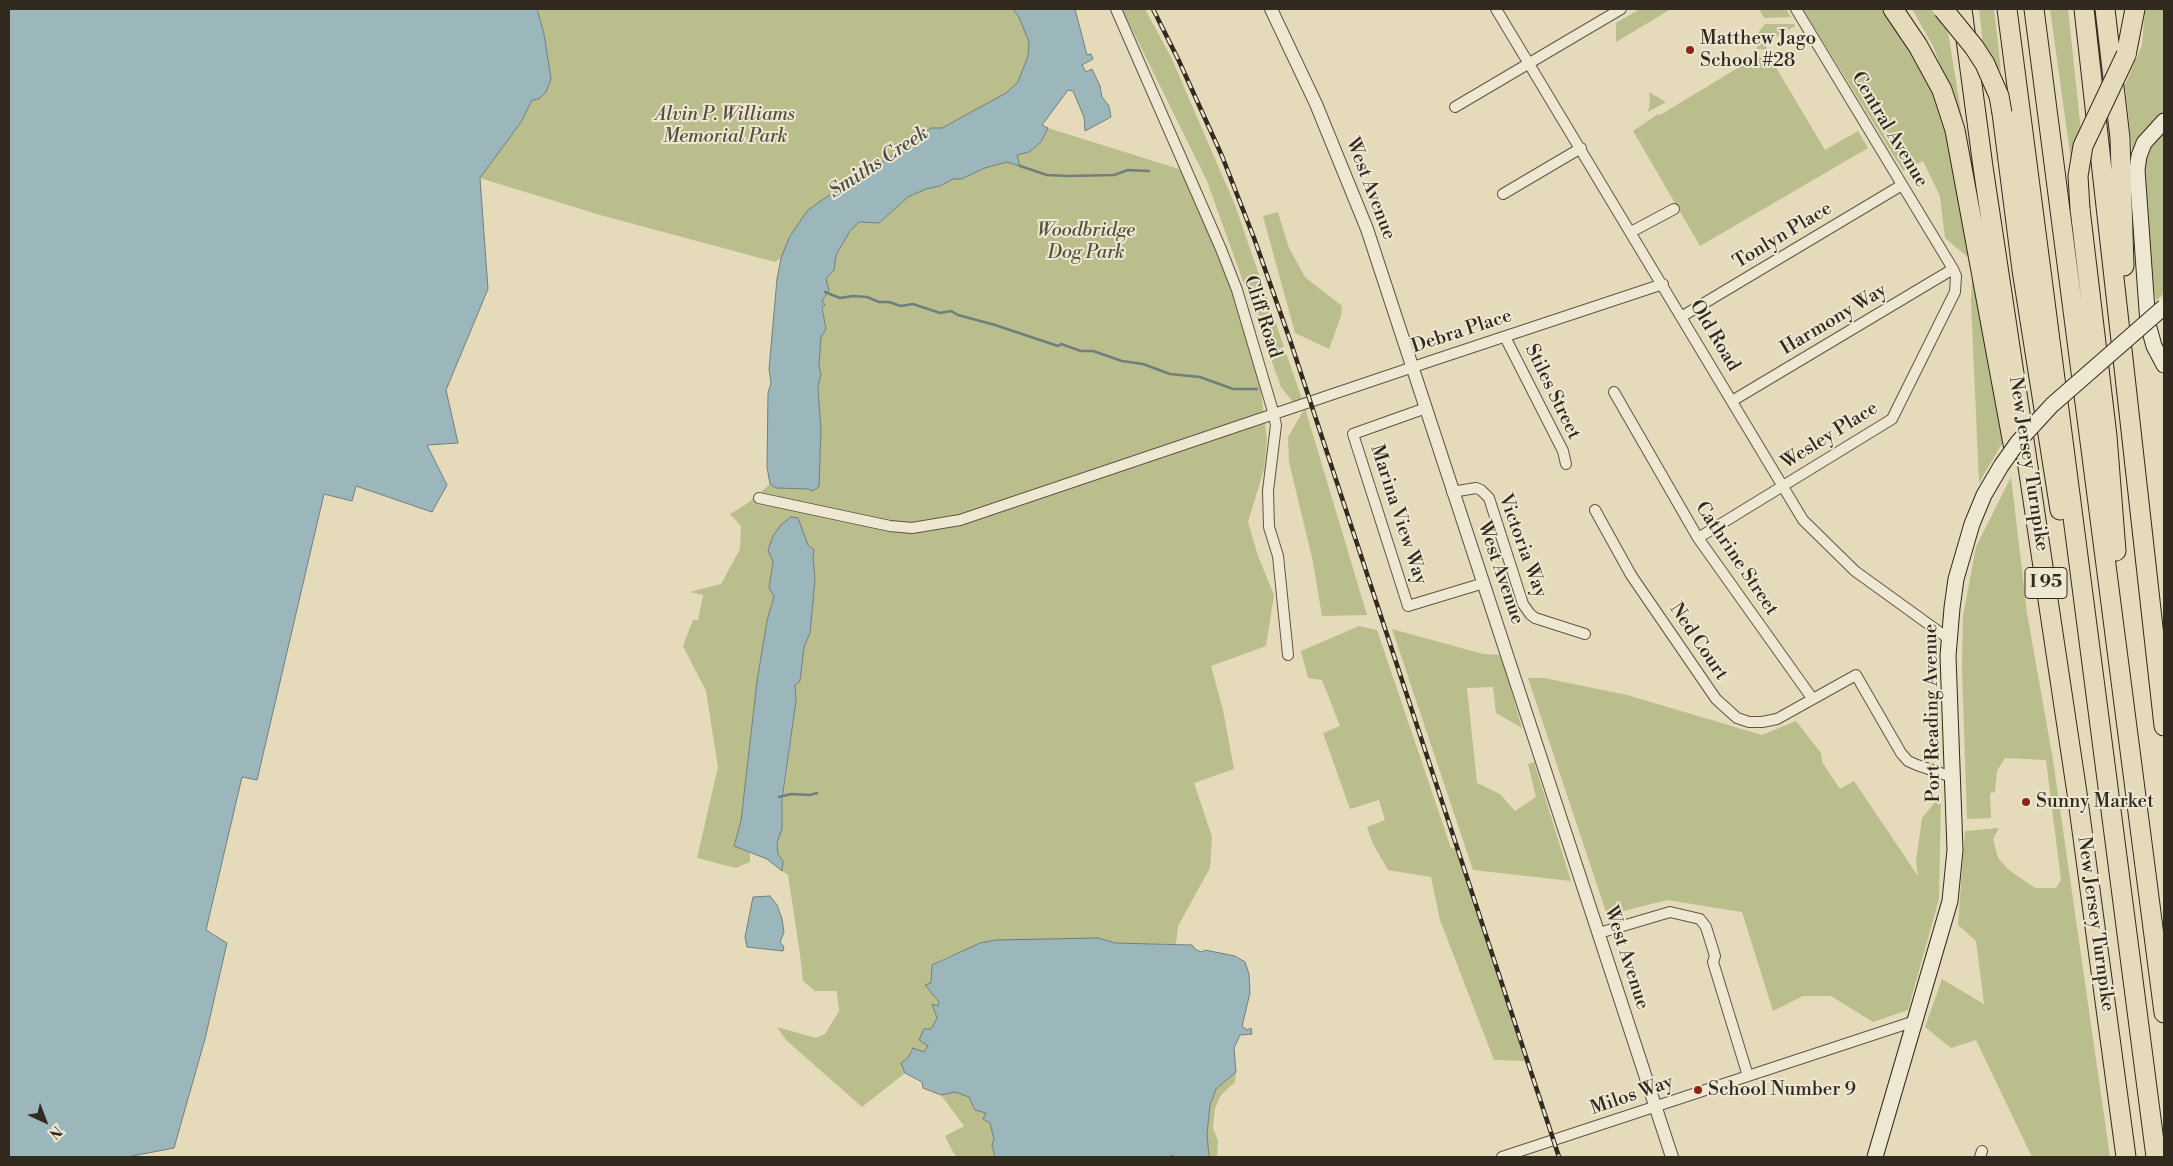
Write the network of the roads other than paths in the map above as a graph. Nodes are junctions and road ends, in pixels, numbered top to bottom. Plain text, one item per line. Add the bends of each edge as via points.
1 (1116, 9) edge
2 (1271, 9) edge
3 (1496, 9) edge
4 (1621, 9) edge
5 (1796, 9) edge
6 (1893, 9) edge
7 (1943, 9) edge
8 (1962, 9) edge
9 (2007, 9) edge
10 (2034, 9) edge
11 (2084, 9) edge
12 (2105, 9) edge
13 (2135, 9) edge
14 (1528, 64) junction
15 (1455, 106) dead end
16 (2164, 121) edge
17 (1581, 148) junction
18 (1902, 185) junction
19 (1503, 194) dead end
20 (1674, 209) dead end
21 (1631, 232) junction
22 (1953, 269) junction
23 (1663, 284) junction
24 (2164, 306) edge
25 (1682, 317) junction
26 (1505, 336) junction
27 (2164, 365) edge
28 (1412, 367) junction
29 (1614, 392) dead end
30 (1732, 401) junction
31 (1426, 408) junction
32 (2129, 414) junction
33 (1274, 415) junction
34 (1566, 464) dead end
35 (1784, 486) junction
36 (2032, 486) junction
37 (1452, 492) junction
38 (759, 498) dead end
39 (1595, 510) dead end
40 (1698, 538) junction
41 (1484, 583) junction
42 (1585, 634) dead end
43 (1949, 639) junction
44 (1288, 654) dead end
45 (2120, 672) junction
46 (1812, 698) junction
47 (2164, 726) edge
48 (1952, 777) junction
49 (2110, 799) junction
50 (1599, 934) junction
51 (2164, 1013) edge
52 (1915, 1021) junction
53 (1748, 1076) junction
54 (1656, 1106) junction
55 (1502, 1157) edge
56 (1672, 1157) edge
57 (1875, 1157) edge
58 (2126, 1157) edge
59 (2156, 1157) edge

1 - 33 street, Cliff Road via 1222,249
2 - 28 street, West Avenue via 1316,104 1367,228
3 - 14 street, Old Road
4 - 14 street
5 - 18 street, Central Avenue
6 - 36 highway via 1932,70 1950,110 2015,456
7 - 49 highway, bridge via 1985,64 1999,96 2022,270
8 - 36 highway, New Jersey Turnpike / I 95
9 - 49 highway, New Jersey Turnpike / I 95
10 - 45 highway
11 - 32 highway
12 - 32 highway via 2122,165
13 - 45 highway, bridge via 2126,55 2082,152 2078,176 2112,482
14 - 15 street
14 - 17 street, Old Road
16 - 27 main road via 2144,143 2137,170 2148,324
17 - 19 street
17 - 21 street, Old Road
18 - 22 street, Central Avenue
18 - 25 street, Tonlyn Place
20 - 21 street
21 - 23 street, Old Road
22 - 30 street, Harmony Way
22 - 35 street, Wesley Place via 1956,283 1952,301 1892,419
23 - 25 street, Old Road
23 - 26 street, Debra Place
24 - 43 main road, Port Reading Avenue, bridge via 2052,405 2001,466 1984,495 1963,550
25 - 30 street, Old Road
26 - 28 street, Debra Place
26 - 34 street, Stiles Street
28 - 31 street, West Avenue
28 - 33 street, Debra Place
29 - 40 street, Cathrine Street
30 - 35 street, Old Road
31 - 37 street, West Avenue
31 - 41 street, Marina View Way via 1353,434 1408,606
32 - 47 highway
33 - 38 street, Debra Place via 960,520 912,528
33 - 44 street, Cliff Road via 1275,443 1268,491 1269,527 1278,556
35 - 40 street, Wesley Place
35 - 43 street, Old Road via 1806,524 1855,571
36 - 58 highway, New Jersey Turnpike / I 95
37 - 41 street, West Avenue
37 - 42 street, Victoria Way via 1476,488 1489,498 1523,604 1530,614
39 - 46 street, Ned Court via 1631,575 1726,709 1737,718 1762,722 1778,719
40 - 46 street, Cathrine Street
41 - 50 street, West Avenue
43 - 48 main road, Port Reading Avenue
45 - 51 highway
46 - 48 street via 1856,675 1908,761
48 - 52 main road, Port Reading Avenue via 1955,850 1950,901
49 - 59 highway, New Jersey Turnpike / I 95
50 - 53 street via 1670,912 1700,919 1706,927 1715,956 1713,962
50 - 54 street, West Avenue
52 - 53 street, Milos Way
52 - 57 main road, Port Reading Avenue
53 - 54 street, Milos Way
54 - 55 street, Milos Way
54 - 56 street, West Avenue

